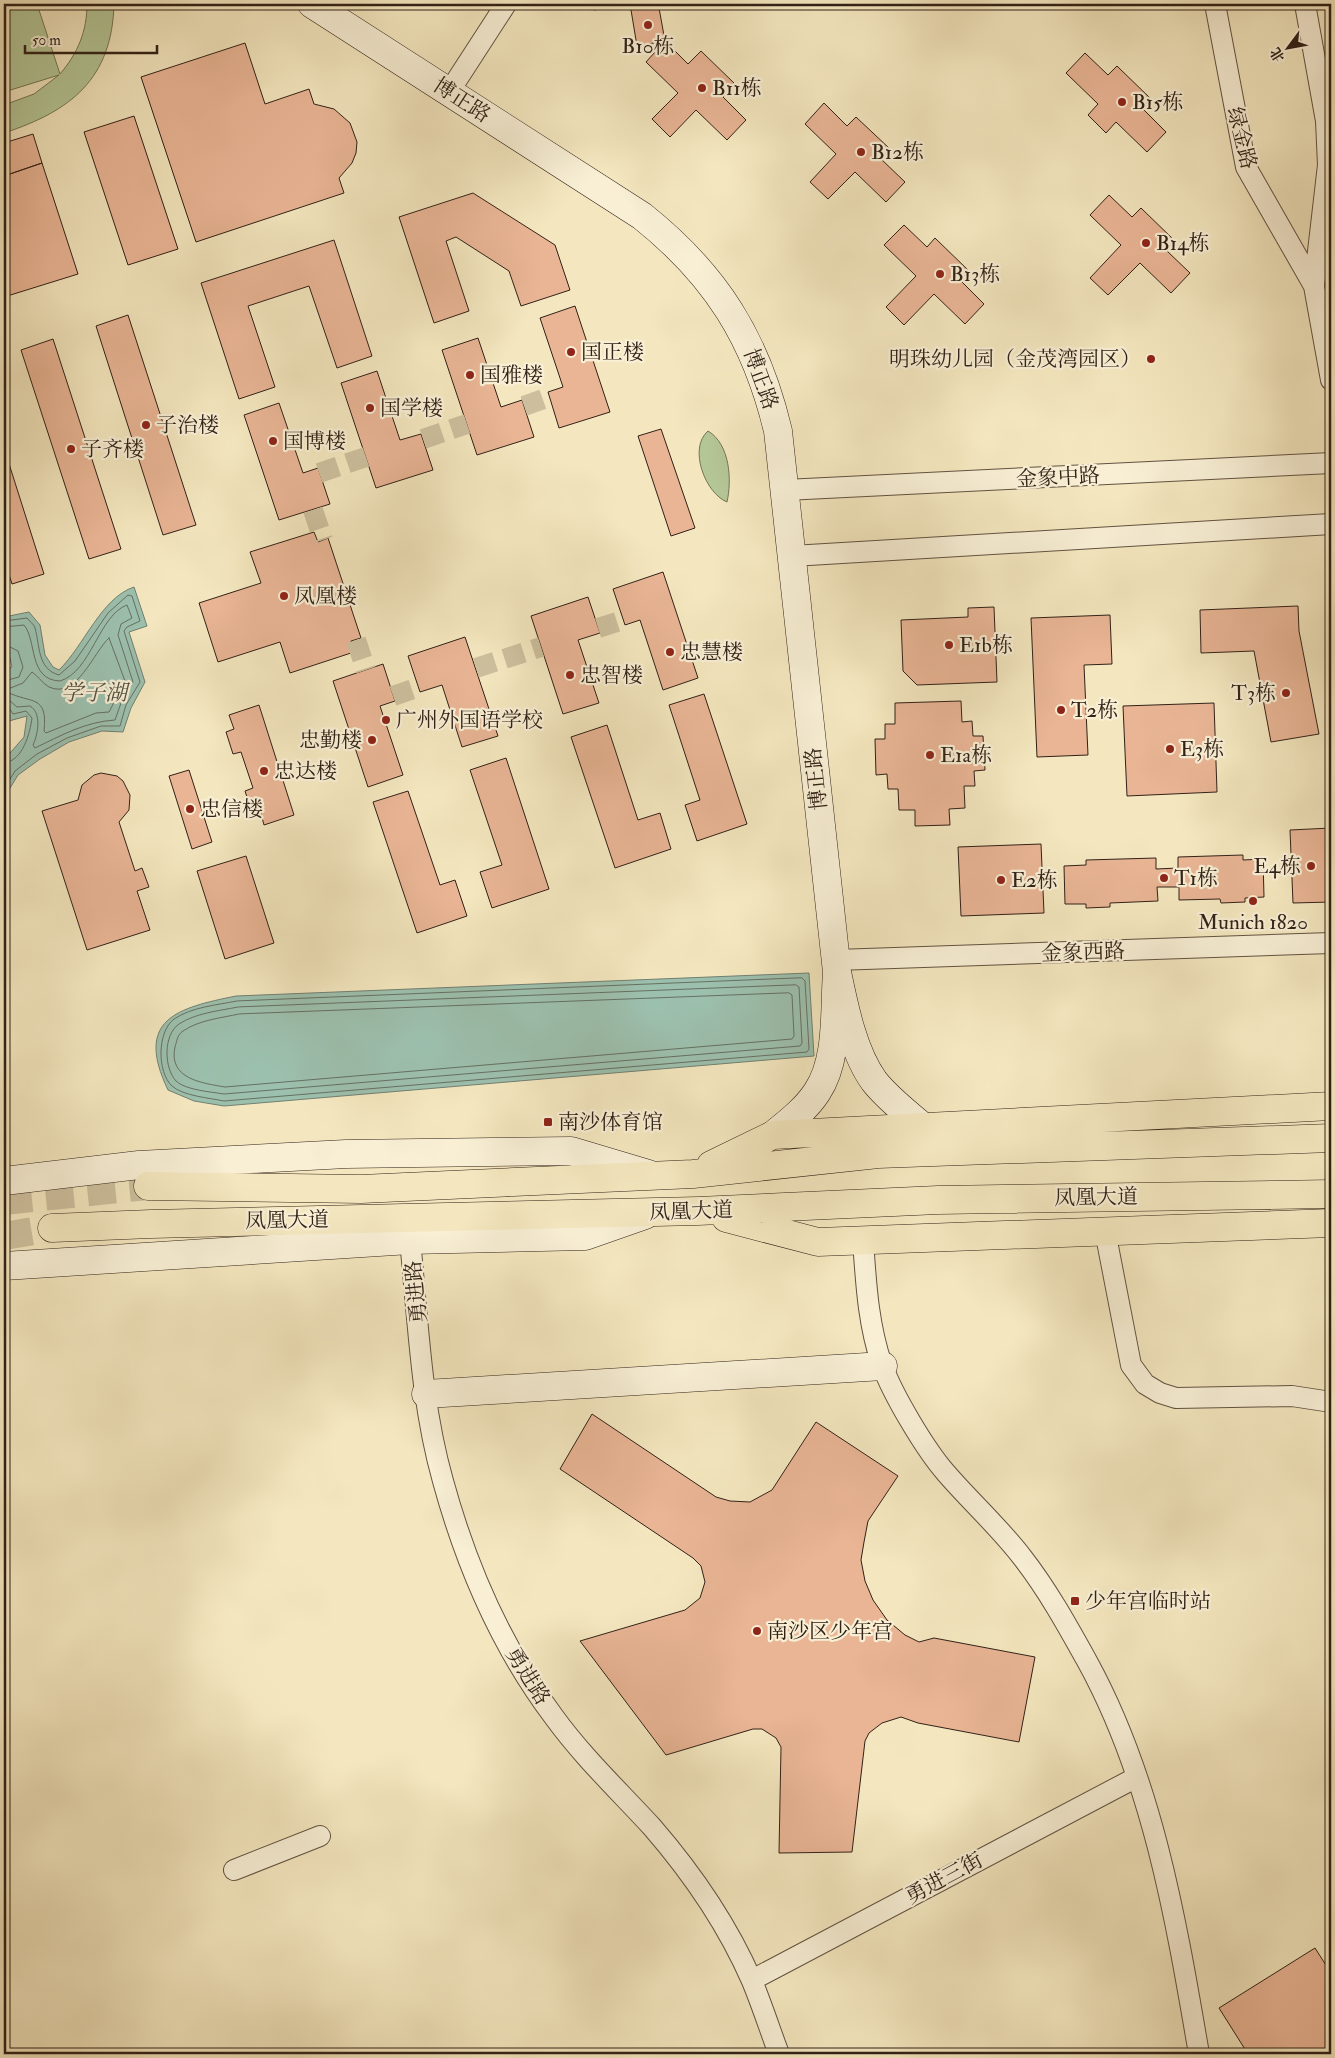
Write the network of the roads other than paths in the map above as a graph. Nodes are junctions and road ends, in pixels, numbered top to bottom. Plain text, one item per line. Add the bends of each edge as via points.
1 (312, 4) edge
2 (506, 4) edge
3 (1215, 4) edge
4 (1305, 4) edge
5 (449, 92) junction
6 (1314, 286) junction
7 (1331, 380) edge
8 (1331, 463) edge
9 (784, 490) junction
10 (1331, 524) edge
11 (792, 556) junction
12 (1331, 943) edge
13 (836, 966) junction
14 (1331, 1106) edge
15 (922, 1127) junction
16 (773, 1135) junction
17 (1331, 1138) edge
18 (693, 1174) junction
19 (654, 1176) junction
20 (4, 1181) edge
21 (148, 1186) tunnel mouth
22 (1331, 1194) edge
23 (698, 1211) junction
24 (654, 1212) junction
25 (1331, 1223) edge
26 (52, 1228) tunnel mouth
27 (1105, 1231) junction
28 (410, 1240) junction
29 (863, 1240) junction
30 (4, 1266) edge
31 (883, 1366) junction
32 (426, 1394) junction
33 (1331, 1402) edge
34 (1137, 1776) junction
35 (320, 1836) dead end
36 (234, 1870) dead end
37 (752, 1980) junction
38 (780, 2054) edge
39 (1199, 2054) edge

1 - 5 street, 博正路
2 - 5 street
3 - 6 street, 绿金路 via 1246,167
4 - 6 street, 绿金路 via 1326,121 1328,165
5 - 9 street, 博正路 via 642,216 704,274 737,321 762,373 778,431
6 - 7 street, 绿金路
8 - 9 street, 金象中路
9 - 11 street, 博正路
10 - 11 street
11 - 13 street, 博正路
12 - 13 street, 金象西路
13 - 15 street via 845,1012 873,1080 888,1098
13 - 16 street via 831,1059 818,1091 798,1115
14 - 15 main road
15 - 16 main road
16 - 18 main road
17 - 18 main road, 凤凰大道 via 878,1154
18 - 19 main road, 凤凰大道
19 - 20 street via 561,1152 346,1154 208,1161 139,1165
19 - 21 main road, 凤凰大道 via 361,1188
22 - 23 main road, 凤凰大道 via 938,1200
23 - 24 main road, 凤凰大道
23 - 29 main road via 818,1242
24 - 26 main road, 凤凰大道
24 - 28 street via 585,1236
25 - 27 main road
27 - 29 main road
27 - 33 street via 1131,1365 1145,1384 1176,1398 1292,1396
28 - 30 street
28 - 32 street, 勇进路
29 - 31 street via 868,1314
31 - 32 street
31 - 34 street via 922,1440 946,1473 1022,1557 1057,1609 1088,1662
32 - 37 street, 勇进路 via 442,1480 469,1563 506,1643 554,1717 690,1875
34 - 37 street, 勇进三街
34 - 39 street via 1161,1861
35 - 36 street
37 - 38 street, 勇进路

